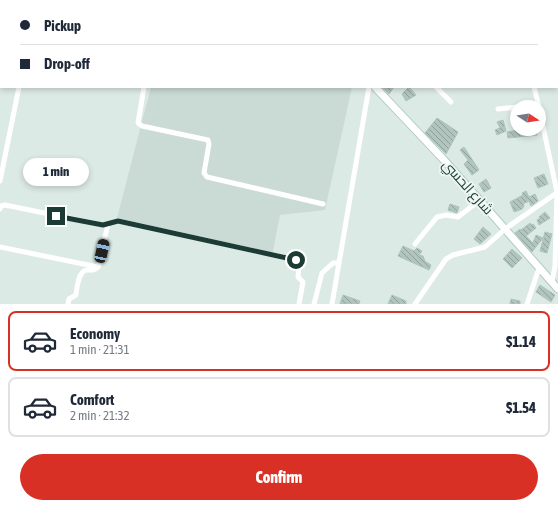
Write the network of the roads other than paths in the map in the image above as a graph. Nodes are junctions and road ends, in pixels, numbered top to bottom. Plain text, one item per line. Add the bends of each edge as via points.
1 (18, 88) edge
2 (144, 88) edge
3 (369, 88) edge
4 (376, 88) edge
5 (437, 88) edge
6 (534, 88) edge
7 (537, 100) edge
8 (450, 102) dead end
9 (510, 108) edge
10 (498, 109) dead end
11 (545, 136) edge
12 (0, 181) edge
13 (557, 192) edge
14 (480, 200) junction
15 (323, 204) dead end
16 (0, 209) edge
17 (108, 224) junction
18 (505, 229) junction
19 (415, 244) dead end
20 (0, 247) edge
21 (339, 263) junction
22 (98, 267) junction
23 (539, 268) junction
24 (552, 282) junction
25 (558, 288) edge
26 (68, 304) edge
27 (299, 304) edge
28 (314, 304) edge
29 (334, 304) edge
30 (415, 304) edge
31 (527, 304) edge

1 - 12 street
2 - 15 street via 138,123 208,140 210,143 205,176
3 - 21 street
4 - 14 street, شارع الحسي
5 - 8 street
6 - 7 street
9 - 10 street
11 - 13 street
13 - 18 street
13 - 24 street via 555,266
14 - 18 street, شارع الحسي
14 - 19 street via 458,217 437,217
16 - 17 street via 5,205
17 - 22 street
17 - 27 street via 118,221 296,260 299,265 298,277 303,282
18 - 23 street, شارع الحسي
18 - 30 street via 485,247 446,259
20 - 22 street
21 - 28 street via 333,263 322,273
21 - 29 street
22 - 26 street via 81,273 76,295 69,299
23 - 24 street, شارع الحسي
23 - 31 street
24 - 25 street, شارع الحسي

